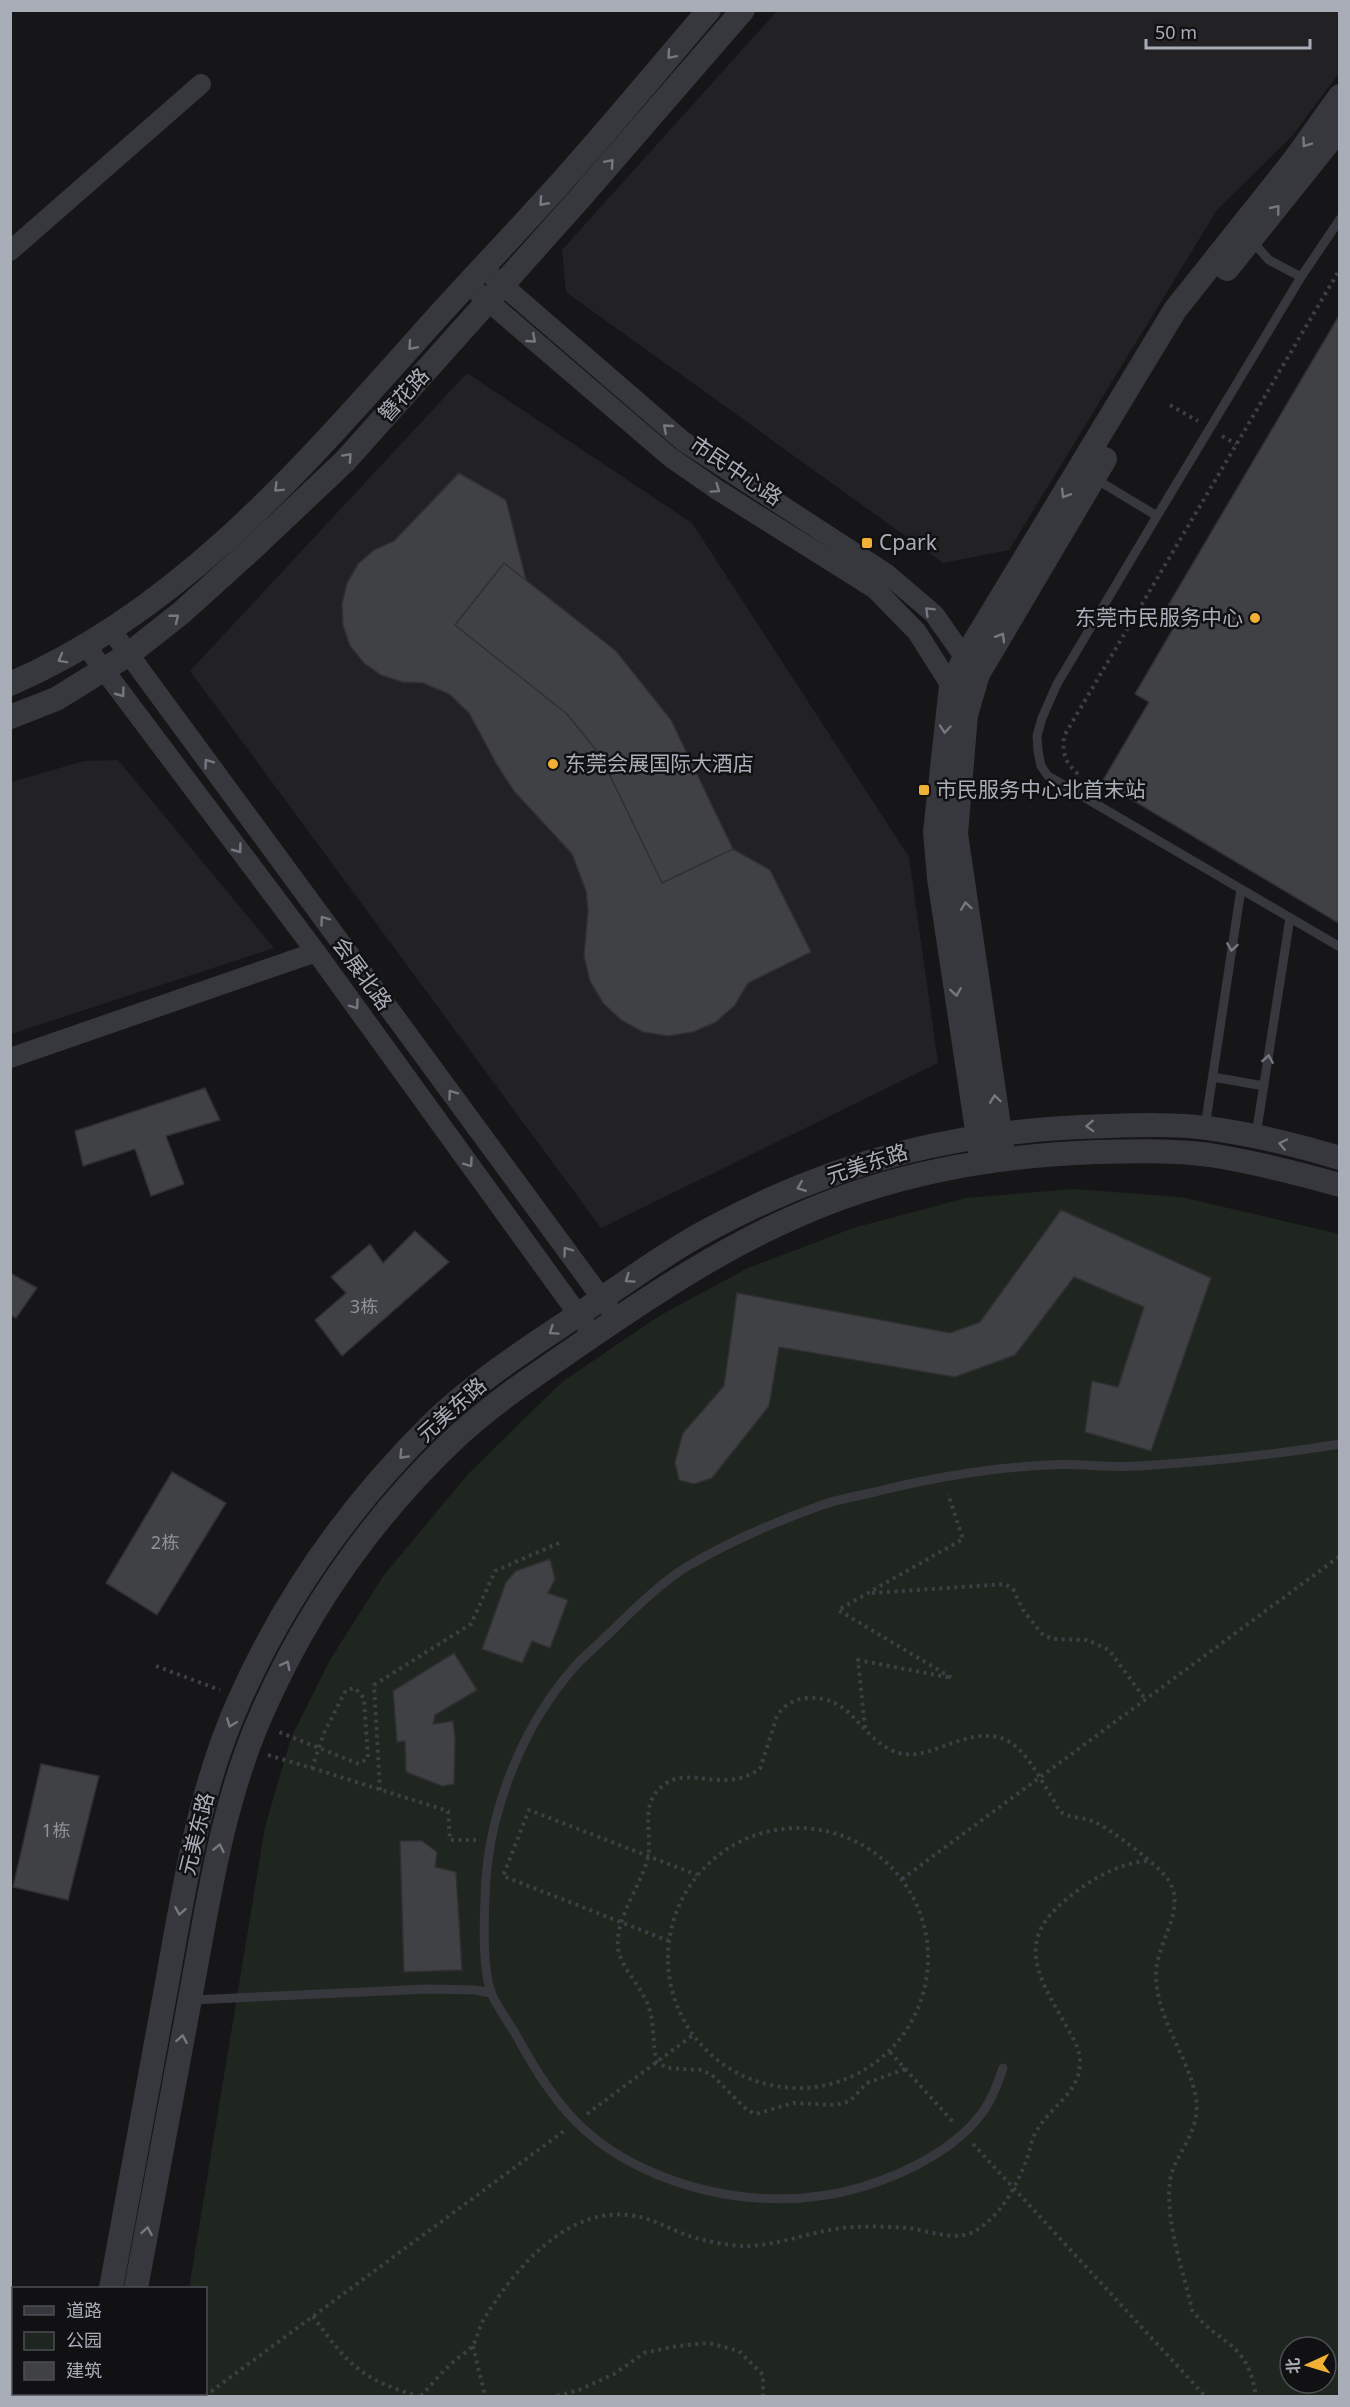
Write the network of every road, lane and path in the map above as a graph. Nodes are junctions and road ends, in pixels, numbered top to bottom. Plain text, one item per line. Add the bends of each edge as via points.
1 (709, 10) edge
2 (743, 10) edge
3 (201, 84) dead end
4 (1340, 96) edge
5 (1340, 128) edge
6 (1340, 219) edge
7 (1244, 234) junction
8 (10, 251) edge
9 (1340, 269) edge
10 (475, 276) junction
11 (1301, 277) junction
12 (495, 293) junction
13 (1087, 474) junction
14 (1157, 516) junction
15 (111, 630) junction
16 (86, 646) junction
17 (129, 654) junction
18 (971, 666) junction
19 (104, 670) junction
20 (10, 684) edge
21 (951, 686) junction
22 (968, 702) junction
23 (10, 717) edge
24 (1088, 780) dead end
25 (1241, 889) junction
26 (1290, 918) junction
27 (1340, 947) edge
28 (316, 952) junction
29 (10, 1058) edge
30 (1213, 1077) junction
31 (1264, 1086) junction
32 (1205, 1128) junction
33 (989, 1134) junction
34 (1256, 1137) junction
35 (1340, 1158) edge
36 (992, 1159) junction
37 (1340, 1185) edge
38 (602, 1298) junction
39 (578, 1314) junction
40 (617, 1319) junction
41 (594, 1335) junction
42 (1340, 1444) edge
43 (948, 1494) dead end
44 (559, 1543) dead end
45 (1340, 1556) edge
46 (868, 1593) junction
47 (156, 1666) dead end
48 (229, 1693) dead end
49 (1145, 1699) junction
50 (865, 1728) junction
51 (272, 1729) dead end
52 (249, 1750) junction
53 (312, 1768) junction
54 (1039, 1778) junction
55 (380, 1790) junction
56 (492, 1840) junction
57 (648, 1856) junction
58 (1149, 1861) junction
59 (697, 1875) junction
60 (902, 1879) junction
61 (623, 1923) junction
62 (669, 1941) junction
63 (491, 1993) junction
64 (190, 2000) junction
65 (693, 2035) junction
66 (890, 2052) junction
67 (657, 2062) junction
68 (1003, 2068) dead end
69 (905, 2069) junction
70 (574, 2123) junction
71 (963, 2133) junction
72 (1014, 2188) junction
73 (111, 2287) edge
74 (136, 2287) edge
75 (313, 2316) junction
76 (473, 2346) junction
77 (205, 2397) edge
78 (420, 2397) edge
79 (485, 2397) edge
80 (557, 2397) edge
81 (763, 2397) edge
82 (1205, 2397) edge
83 (1256, 2397) edge

1 -> 10 street, 簪花路 via 566,178
12 -> 2 street, 簪花路
3 - 8 street
4 -> 7 street
7 -> 5 street
6 - 11 lane
7 - 11 lane via 1269,260
7 - 13 street via 1175,310
9 - 24 path via 1064,736 1062,750 1067,764
10 - 12 street, 市民中心路
10 -> 15 street, 簪花路 via 326,442 165,592
11 - 14 lane
17 -> 12 street, 簪花路 via 181,613 345,461
18 -> 12 street, 市民中心路 via 934,614 888,574 683,441
12 -> 21 street, 市民中心路 via 670,457 875,589 917,632
13 - 14 lane
13 - 18 street
14 - 25 lane via 1057,684 1037,736 1041,766 1048,776
15 - 16 street, 簪花路
15 - 17 street, 会展北路
16 - 19 street, 会展北路
16 -> 20 street, 簪花路
17 - 19 street, 簪花路
38 -> 17 street, 会展北路
18 - 21 street
18 - 22 street
19 - 23 street, 簪花路 via 56,699
19 -> 28 street, 会展北路
21 - 22 street, 市民中心路
21 -> 33 street via 934,832 939,878
33 -> 22 street via 956,834
25 - 26 lane
25 -> 30 lane
26 - 27 lane
31 -> 26 lane
28 - 29 street
28 -> 39 street, 会展北路
30 - 31 lane
30 - 32 lane
31 - 34 lane
32 -> 33 street, 元美东路 via 1137,1125
32 - 34 street, 元美东路
33 - 36 street
33 -> 38 street, 元美东路 via 924,1146 852,1166 780,1195 710,1229
35 -> 34 street, 元美东路
36 - 37 street, 元美东路 via 1148,1150 1257,1164
36 - 40 street, 元美东路 via 860,1191 793,1217 723,1252
38 - 39 street, 元美东路
38 - 40 street, 会展北路
39 - 41 street, 会展北路
39 -> 73 street, 元美东路 via 502,1366 434,1422 382,1478 339,1529 301,1584 237,1704 198,1823 182,1897
40 - 41 street, 元美东路
52 -> 41 street, 元美东路 via 290,1658 323,1598 360,1545 452,1441 517,1388
42 - 56 lane via 1136,1466 1050,1465 980,1472 823,1504 745,1538 686,1568 636,1607 575,1666 528,1733 497,1808
43 - 46 path via 963,1539
44 - 55 path via 495,1571 471,1624 374,1685
45 - 49 path
46 - 49 path via 1005,1584 1013,1589 1023,1610 1043,1635 1087,1640 1109,1650
46 - 50 path via 838,1610 952,1678 858,1660
47 - 48 path
49 - 54 path
50 - 54 path via 893,1752 907,1754 984,1734 1006,1740
50 - 57 path via 830,1700 796,1699 777,1716 760,1769 751,1775 733,1781 683,1778 660,1789 648,1813
51 - 53 path via 359,1764 368,1758 364,1698 355,1689 346,1690 324,1733
52 - 53 path
64 -> 52 street, 元美东路 via 224,1829
53 - 55 path
54 - 58 path via 1062,1812 1096,1822
54 - 60 path
55 - 56 path via 448,1811 450,1840
56 - 63 lane via 485,1881 484,1935
57 - 59 path
57 - 61 path
57 - 61 path via 529,1810 507,1865 503,1876
58 - 72 path via 1127,1862 1077,1890 1047,1914 1035,1944 1037,1966 1044,1988 1076,2043 1080,2061 1068,2096 1046,2116 1035,2133
58 - 83 path via 1170,1882 1176,1902 1156,1957 1158,1998 1196,2094 1195,2127 1170,2179 1169,2208 1192,2310 1238,2350 1253,2374
59 - 60 path via 726,1849 761,1832 800,1827 839,1833 865,1846
59 - 62 path via 684,1895
60 - 66 path via 920,1912 929,1949 926,1987 913,2022
61 - 62 path
61 - 67 path via 618,1949 650,2009
62 - 65 path via 669,1974 677,2006
63 - 64 lane via 428,1989
63 - 70 lane via 542,2081
74 -> 64 street, 元美东路
65 - 66 path via 719,2062 751,2080 787,2089 825,2087 860,2074
65 - 67 path
66 - 69 path
67 - 69 path via 667,2068 701,2070 712,2075 756,2114 793,2103 850,2101 867,2083
67 - 70 path
68 - 71 lane via 988,2104
69 - 71 path
70 - 71 lane via 604,2148 684,2186 781,2200 837,2194 885,2180 929,2157
70 - 75 path
71 - 72 path
72 - 76 path via 995,2215 974,2232 942,2235 910,2228 859,2226 746,2246 682,2234 653,2219 623,2214 589,2220 547,2241 522,2267 483,2320
72 - 82 path
75 - 77 path
75 - 78 path via 335,2348 364,2376
76 - 78 path
76 - 79 path
80 - 81 path via 614,2374 644,2353 709,2343 739,2351 763,2375

